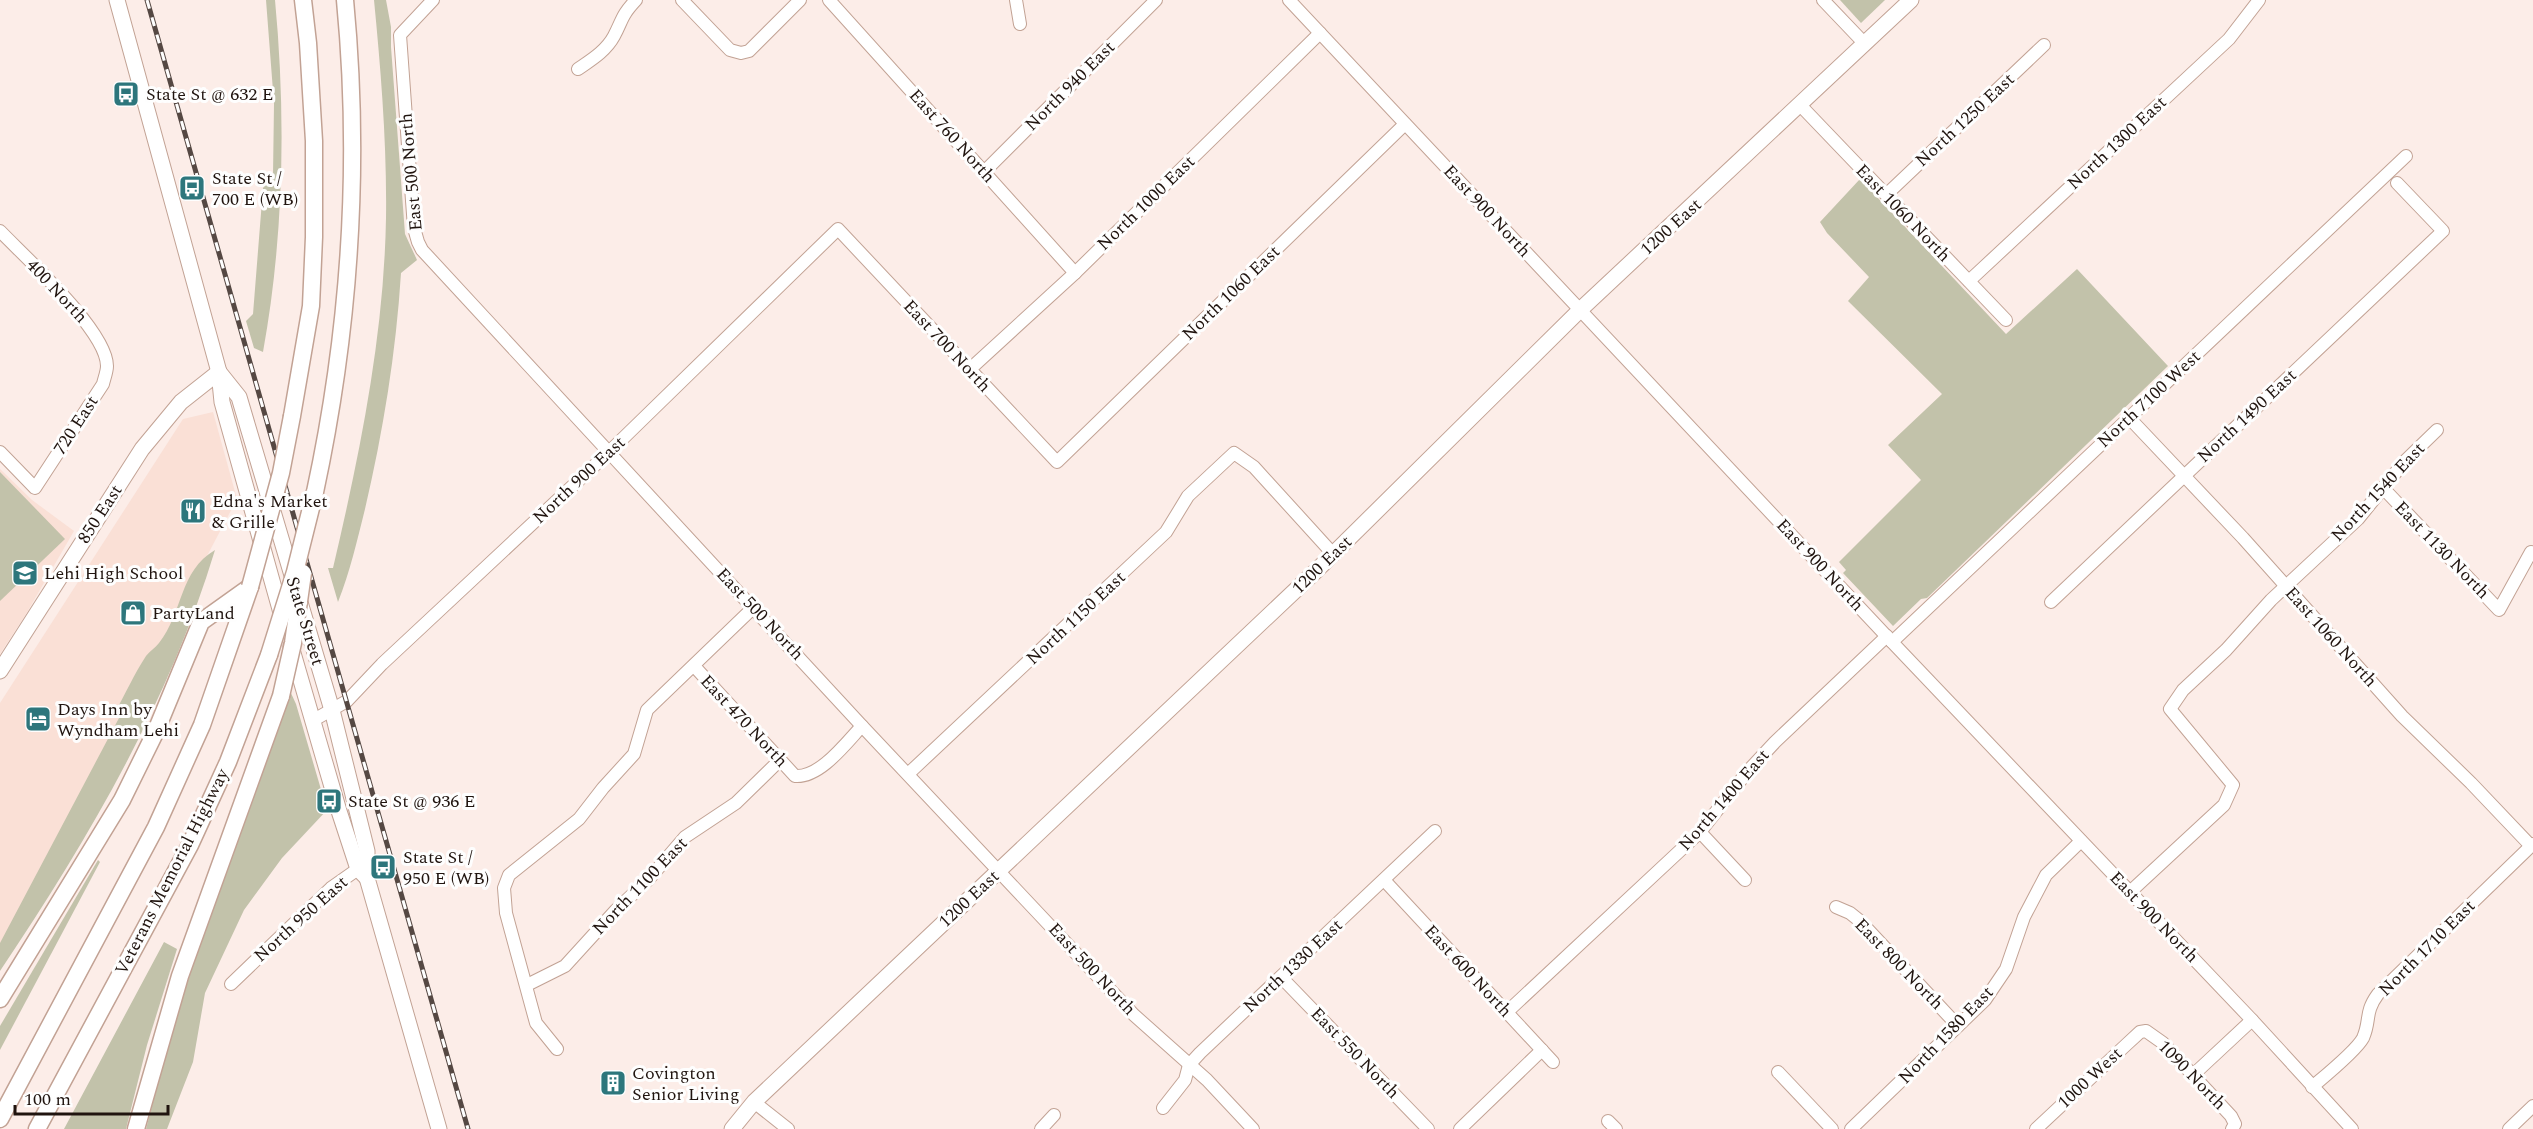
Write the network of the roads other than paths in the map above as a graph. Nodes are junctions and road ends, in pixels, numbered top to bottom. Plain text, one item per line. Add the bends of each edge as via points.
1 (117, 0) edge
2 (303, 0) edge
3 (345, 0) edge
4 (433, 0) edge
5 (636, 0) edge
6 (682, 0) edge
7 (800, 0) edge
8 (829, 0) edge
9 (1016, 0) edge
10 (1156, 0) edge
11 (1289, 0) edge
12 (1823, 0) edge
13 (1911, 0) edge
14 (2259, 0) edge
15 (1020, 24) dead end
16 (1320, 33) junction
17 (1865, 44) junction
18 (2044, 45) dead end
19 (579, 69) dead end
20 (1801, 106) junction
21 (1405, 124) junction
22 (2406, 156) dead end
23 (984, 172) junction
24 (2397, 183) dead end
25 (1887, 194) junction
26 (838, 230) joint
27 (0, 231) edge
28 (1075, 273) junction
29 (1969, 281) junction
30 (1580, 310) junction
31 (2006, 320) dead end
32 (105, 358) joint
33 (969, 370) junction
34 (219, 372) junction
35 (2135, 424) dead end
36 (2437, 430) dead end
37 (0, 452) edge
38 (609, 452) junction
39 (1057, 462) joint
40 (2183, 477) junction
41 (2384, 489) junction
42 (306, 532) junction
43 (2531, 552) dead end
44 (1334, 555) junction
45 (2285, 586) junction
46 (250, 587) junction
47 (2051, 602) dead end
48 (754, 607) junction
49 (1889, 639) junction
50 (694, 666) junction
51 (0, 671) edge
52 (331, 708) junction
53 (312, 721) junction
54 (862, 726) junction
55 (780, 760) junction
56 (908, 774) junction
57 (1435, 831) dead end
58 (1700, 832) junction
59 (2081, 841) junction
60 (2532, 845) edge
61 (999, 870) junction
62 (363, 873) junction
63 (1384, 880) junction
64 (1745, 880) dead end
65 (2130, 892) junction
66 (1836, 907) dead end
67 (1281, 977) junction
68 (231, 984) dead end
69 (526, 985) junction
70 (0, 999) edge
71 (1507, 1012) junction
72 (2252, 1020) junction
73 (1958, 1026) junction
74 (2146, 1031) joint
75 (557, 1048) dead end
76 (1542, 1050) junction
77 (1553, 1062) dead end
78 (1189, 1065) junction
79 (1778, 1072) dead end
80 (2193, 1075) junction
81 (2312, 1087) junction
82 (754, 1102) junction
83 (2533, 1107) edge
84 (1163, 1108) dead end
85 (1054, 1115) dead end
86 (0, 1119) edge
87 (2234, 1126) edge
88 (2039, 1128) edge
89 (36, 1129) edge
90 (136, 1129) edge
91 (439, 1129) edge
92 (732, 1129) edge
93 (788, 1129) edge
94 (1041, 1129) edge
95 (1253, 1129) edge
96 (1428, 1129) edge
97 (1460, 1129) edge
98 (1832, 1129) edge
99 (1851, 1129) edge
100 (2352, 1129) edge
101 (2509, 1129) edge

1 - 34 main road, State Street
2 - 46 highway, Veterans Memorial Highway, bridge via 314,141 310,306 280,473
3 - 42 highway, Veterans Memorial Highway, bridge via 353,119 350,256 337,377
4 - 38 street, East 500 North via 400,35 418,242
5 - 19 street via 622,15 614,37 602,52
6 - 7 street via 730,50 741,53 749,51
8 - 23 street, East 760 North
9 - 15 street
10 - 23 street, North 940 East
11 - 16 street, East 900 North
12 - 17 street
13 - 17 main road, 1200 East
14 - 29 street, North 1300 East via 2229,39
16 - 21 street, East 900 North
16 - 28 street, North 1000 East
17 - 20 main road, 1200 East
18 - 25 street, North 1250 East
20 - 25 street, East 1060 North
20 - 30 main road, 1200 East
21 - 30 street, East 900 North
21 - 39 street, North 1060 East
22 - 49 street, North 7100 West
23 - 28 street, East 760 North
24 - 40 street, North 1490 East via 2443,231
25 - 29 street, East 1060 North
26 - 33 street, East 700 North
26 - 38 street, North 900 East
27 - 32 street, 400 North via 90,326
28 - 33 street, North 1000 East
29 - 31 street, East 1060 North
30 - 44 main road, 1200 East
30 - 49 street, East 900 North
32 - 37 street, 720 East via 103,384 35,488
33 - 39 street, East 700 North
34 - 51 main road, 850 East via 181,402 142,449
34 - 52 main road, State Street via 239,397
34 - 53 main road, State Street via 222,402
35 - 40 street, East 1060 North
36 - 41 street, North 1540 East via 2405,461
38 - 48 street, East 500 North
38 - 52 street, North 900 East via 347,701
40 - 45 street, East 1060 North
40 - 47 street, North 1490 East
41 - 43 street, East 1130 North via 2499,610
41 - 45 street, North 1540 East via 2358,519
42 - 89 highway, Veterans Memorial Highway, bridge via 270,655 228,762 190,845
42 - 90 highway, bridge via 298,616 281,696 180,975
44 - 56 street, North 1150 East via 1254,467 1234,453 1188,496 1166,532
44 - 61 main road, 1200 East
45 - 60 street, East 1060 North via 2402,716
45 - 65 street, North 1540 East via 2183,690 2170,709 2233,786 2224,805
46 - 70 highway via 201,622 156,731 122,800
46 - 86 highway, Veterans Memorial Highway via 202,725 165,807
48 - 50 street
48 - 54 street, East 500 North
49 - 58 street, North 1400 East via 1775,742
49 - 59 street, East 900 North
50 - 55 street, East 470 North
50 - 69 street via 647,710 634,754 579,819 509,875 504,888 506,913
52 - 53 street, North 900 East
52 - 62 main road, State Street via 368,851
53 - 62 main road, State Street
54 - 55 street, East 470 North via 817,771 804,777 795,776
54 - 56 street, East 500 North
55 - 69 street, North 1100 East via 736,803 685,837 565,966
56 - 61 street, East 500 North
57 - 63 street, North 1330 East
58 - 64 street
58 - 71 street, North 1400 East
59 - 65 street, East 900 North
59 - 73 street, North 1580 East via 2046,875 2024,917 2007,969 1985,1000
60 - 81 street, North 1710 East via 2378,994 2369,1007 2362,1040
61 - 78 street, East 500 North via 1134,1015
61 - 82 main road, 1200 East
62 - 68 street, North 950 East via 331,888
62 - 91 main road, State Street
63 - 67 street, North 1330 East
63 - 71 street, East 600 North
65 - 72 street, East 900 North
66 - 73 street, East 800 North via 1860,921
67 - 78 street, North 1330 East
67 - 96 street, East 550 North
69 - 75 street via 536,1023
71 - 76 street, East 600 North
72 - 80 street
72 - 81 street, East 900 North
73 - 99 street, North 1580 East
74 - 80 street, 1090 North
74 - 88 street, 1000 West via 2140,1032
76 - 77 street, East 600 North
76 - 97 street
78 - 84 street, North 1330 East via 1185,1080
78 - 95 street, East 500 North
79 - 98 street
80 - 87 street, 1090 North via 2231,1116
81 - 100 street, East 900 North
82 - 92 main road, 1200 East
82 - 93 street
83 - 101 street
85 - 94 street

